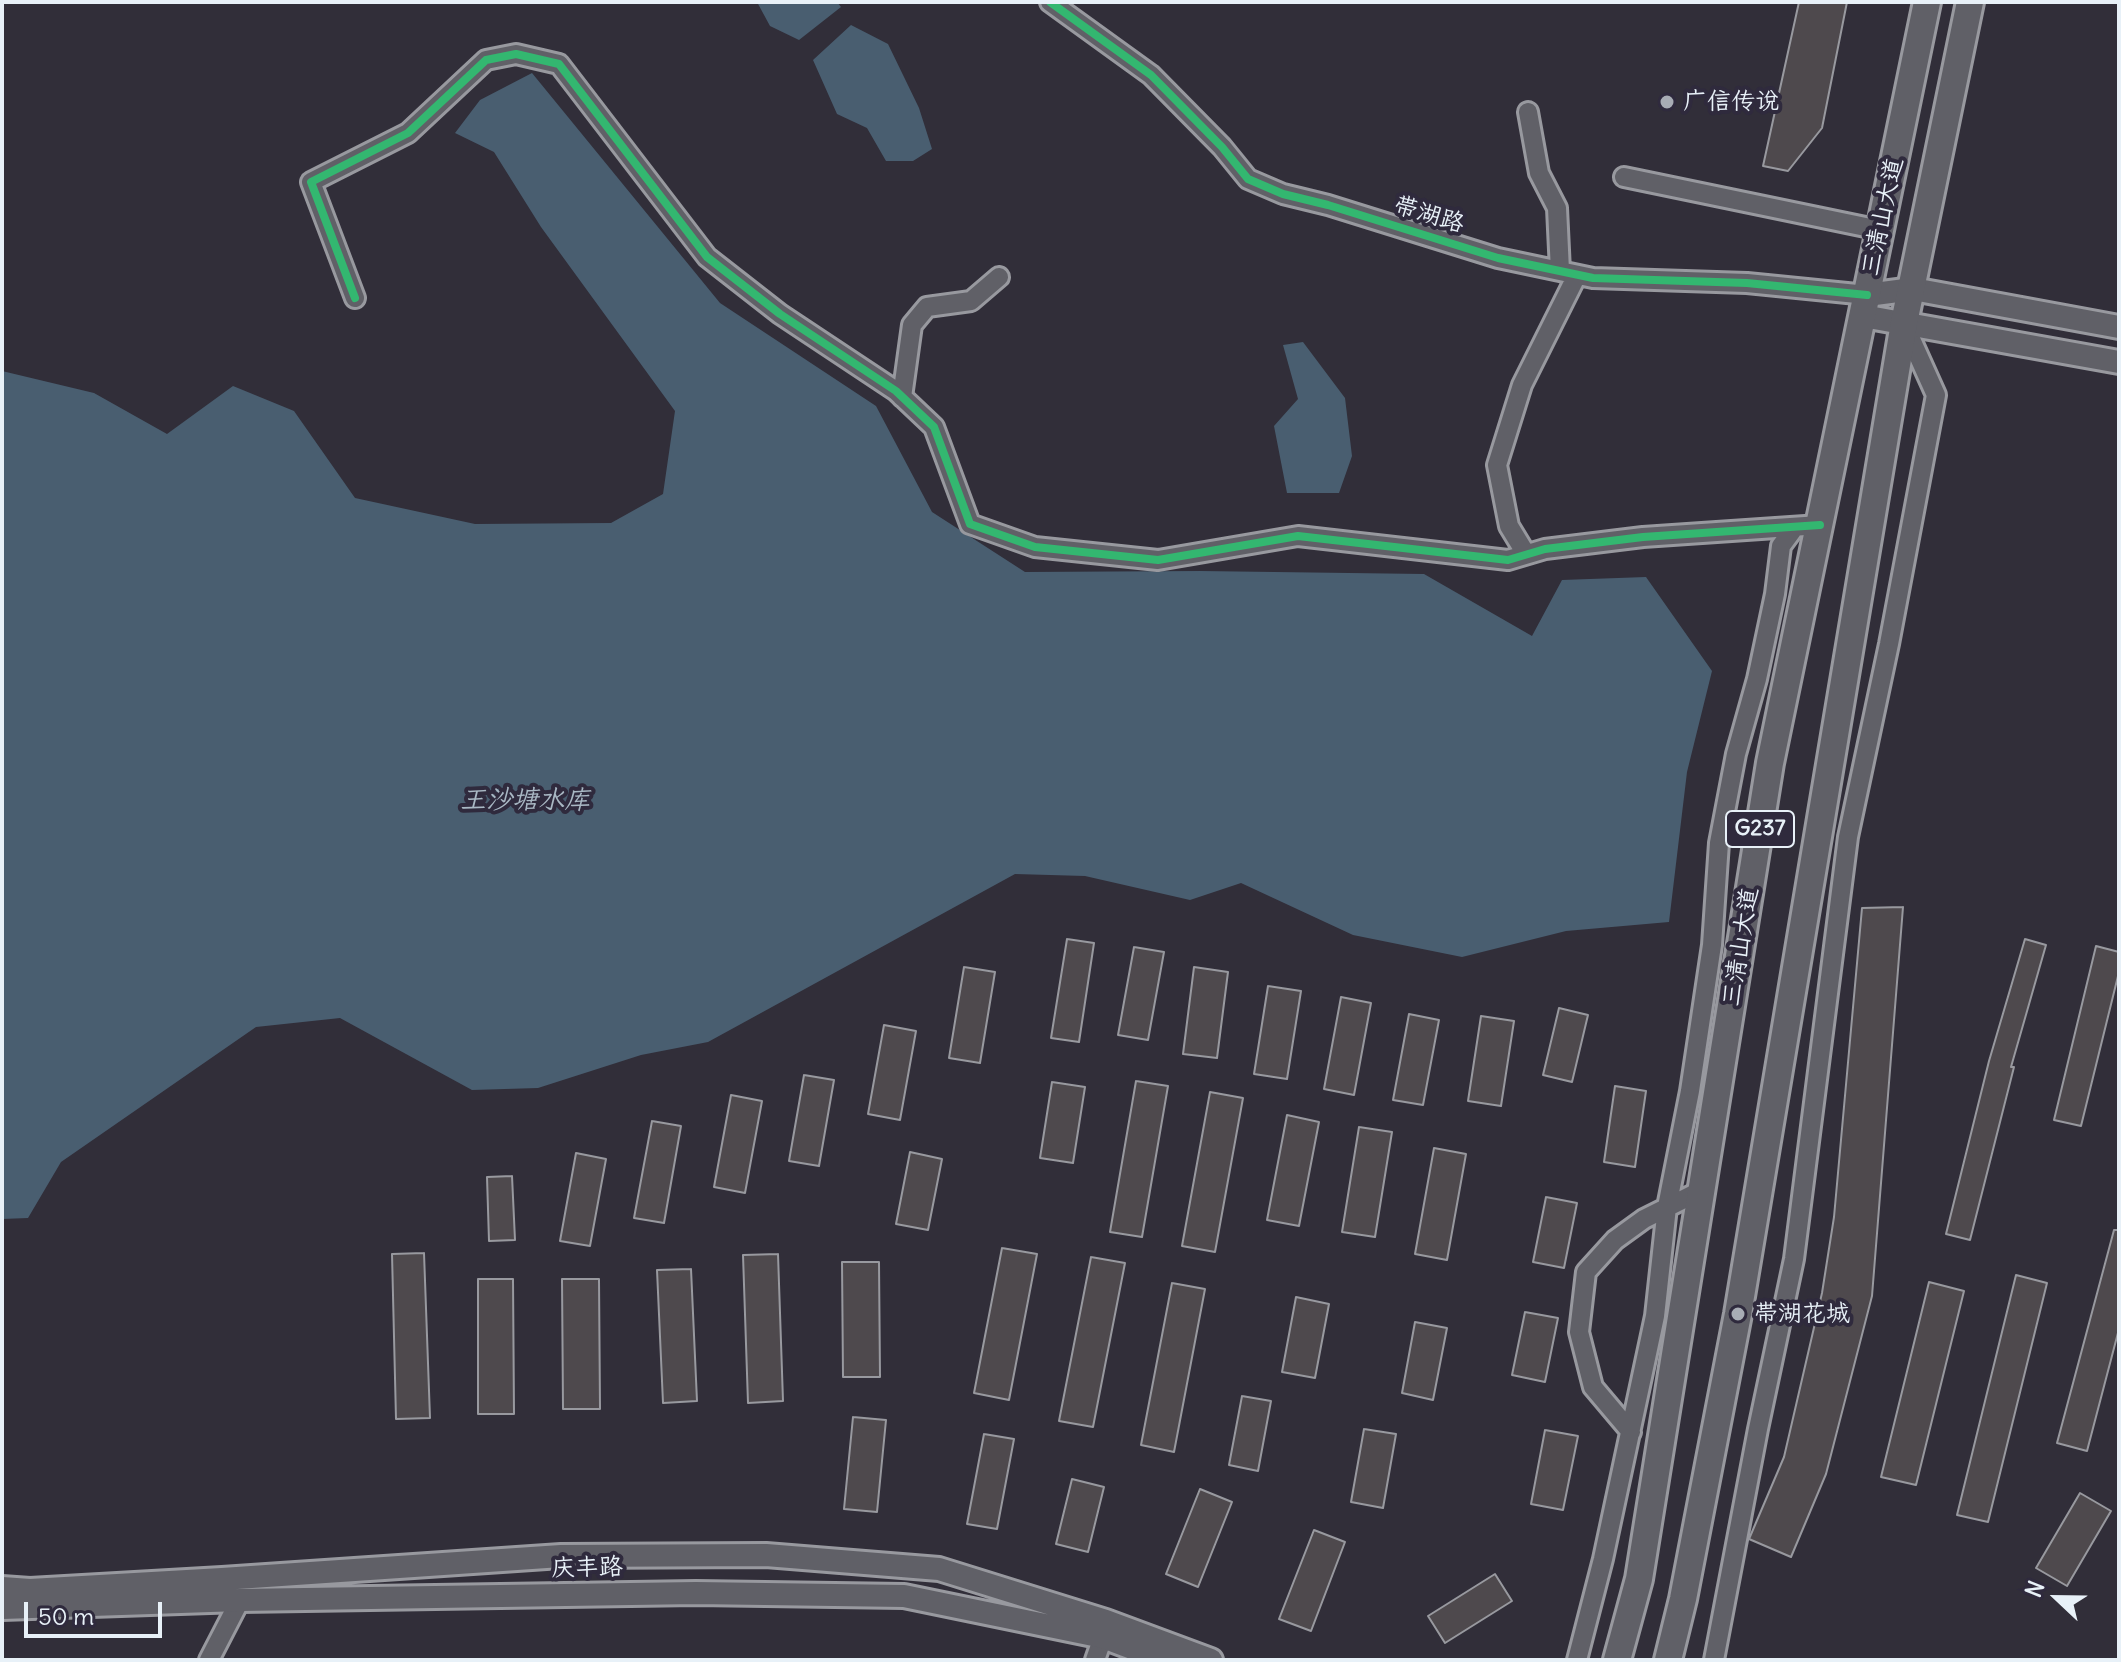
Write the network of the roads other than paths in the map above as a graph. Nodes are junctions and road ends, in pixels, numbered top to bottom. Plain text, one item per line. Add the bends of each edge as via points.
1 (1050, 2) edge
2 (1927, 2) edge
3 (1970, 2) edge
4 (1528, 112) dead end
5 (1624, 177) dead end
6 (1880, 230) junction
7 (1568, 273) junction
8 (999, 277) dead end
9 (1913, 289) junction
10 (355, 298) dead end
11 (1865, 306) junction
12 (1904, 323) junction
13 (2119, 327) edge
14 (2119, 362) edge
15 (902, 397) junction
16 (1807, 526) junction
17 (1526, 554) junction
18 (1702, 1190) junction
19 (1667, 1207) junction
20 (1631, 1432) junction
21 (2, 1588) edge
22 (240, 1600) junction
23 (2, 1608) edge
24 (1103, 1637) junction
25 (209, 1660) edge
26 (1095, 1660) edge
27 (1164, 1660) edge
28 (1211, 1660) edge
29 (1577, 1660) edge
30 (1617, 1660) edge
31 (1668, 1660) edge
32 (1714, 1660) edge

1 - 7 street, 带湖路 via 1151,75 1248,179 1498,258
2 - 6 highway, 三清山大道 / G237
3 - 9 highway, 三清山大道 / G237
4 - 7 street via 1539,173 1557,208
5 - 6 street
6 - 11 highway, 三清山大道 / G237
7 - 11 street, 带湖路 via 1747,283
7 - 17 street via 1522,385 1497,465 1509,526
8 - 15 street via 971,301 927,307 912,325
9 - 11 main road, 带湖路
9 - 12 highway, 三清山大道 / G237
9 - 13 main road, 带湖路
10 - 15 street via 311,182 408,133 486,60 516,54 559,64 707,257
11 - 12 main road, 带湖路
11 - 16 highway, 三清山大道 / G237
12 - 14 main road, 带湖路
12 - 31 highway, 三清山大道 / G237 via 1741,1298
12 - 32 street via 1936,395 1848,837 1794,1259
15 - 17 street via 934,427 970,524 1035,547 1158,560 1298,536 1508,560
16 - 17 street via 1643,537
16 - 18 highway, 三清山大道 / G237
16 - 19 street via 1781,546 1757,679 1736,754 1719,843 1712,945 1690,1091
18 - 19 street
18 - 30 highway, 三清山大道 / G237 via 1639,1579
19 - 20 street via 1655,1316
19 - 20 street via 1615,1240 1586,1272 1579,1332 1593,1387
20 - 29 street
21 - 28 main road via 561,1556 766,1555 939,1569
22 - 23 main road, 庆丰路
22 - 24 main road, 庆丰路 via 696,1593 904,1596
22 - 25 street
24 - 26 street
24 - 27 main road, 庆丰路

